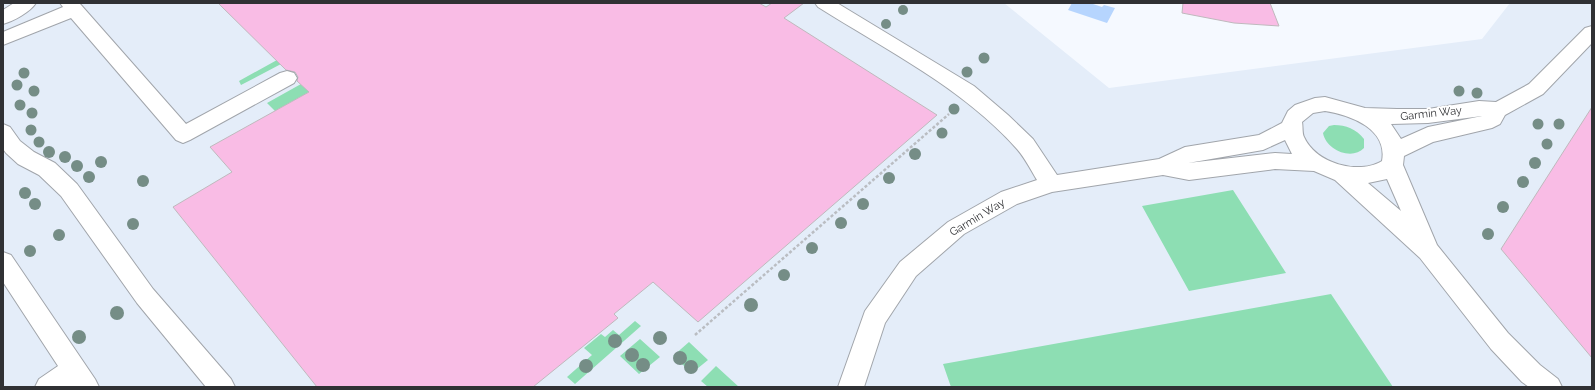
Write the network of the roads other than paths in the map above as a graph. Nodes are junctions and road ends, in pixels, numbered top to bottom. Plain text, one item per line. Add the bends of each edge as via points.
1 (27, 3) edge
2 (824, 3) edge
3 (72, 6) edge
4 (3, 18) edge
5 (1592, 32) edge
6 (3, 39) edge
7 (287, 78) dead end
8 (1497, 110) junction
9 (1365, 115) junction
10 (1291, 127) junction
11 (3, 132) edge
12 (1393, 158) junction
13 (1316, 163) junction
14 (1163, 167) junction
15 (1343, 174) junction
16 (1052, 184) junction
17 (1429, 252) junction
18 (3, 262) edge
19 (80, 378) edge
20 (211, 383) edge
21 (48, 387) edge
22 (851, 387) edge
23 (1549, 387) edge

1 - 4 street
2 - 16 street via 967,91 1026,145
3 - 6 street
3 - 7 street via 183,135
5 - 8 street, Garmin Way via 1536,89
8 - 9 street, Garmin Way via 1479,108 1428,116
8 - 12 street, Garmin Way via 1493,119 1485,123 1428,135
9 - 10 street, Garmin Way via 1335,105 1316,105 1301,110
9 - 12 street, Garmin Way via 1388,136
10 - 13 street, Garmin Way via 1298,145
10 - 14 street, Garmin Way via 1263,142 1185,155
11 - 20 street via 13,147 26,158 47,169 69,190
12 - 15 street, Garmin Way via 1386,170 1370,176
12 - 17 street
13 - 14 street, Garmin Way via 1275,161 1189,172
13 - 15 street, Garmin Way
14 - 16 street, Garmin Way
15 - 17 street
16 - 22 street, Garmin Way via 1009,198 956,228 908,269 874,319
17 - 23 street via 1495,334 1522,364
18 - 19 street
19 - 21 street

